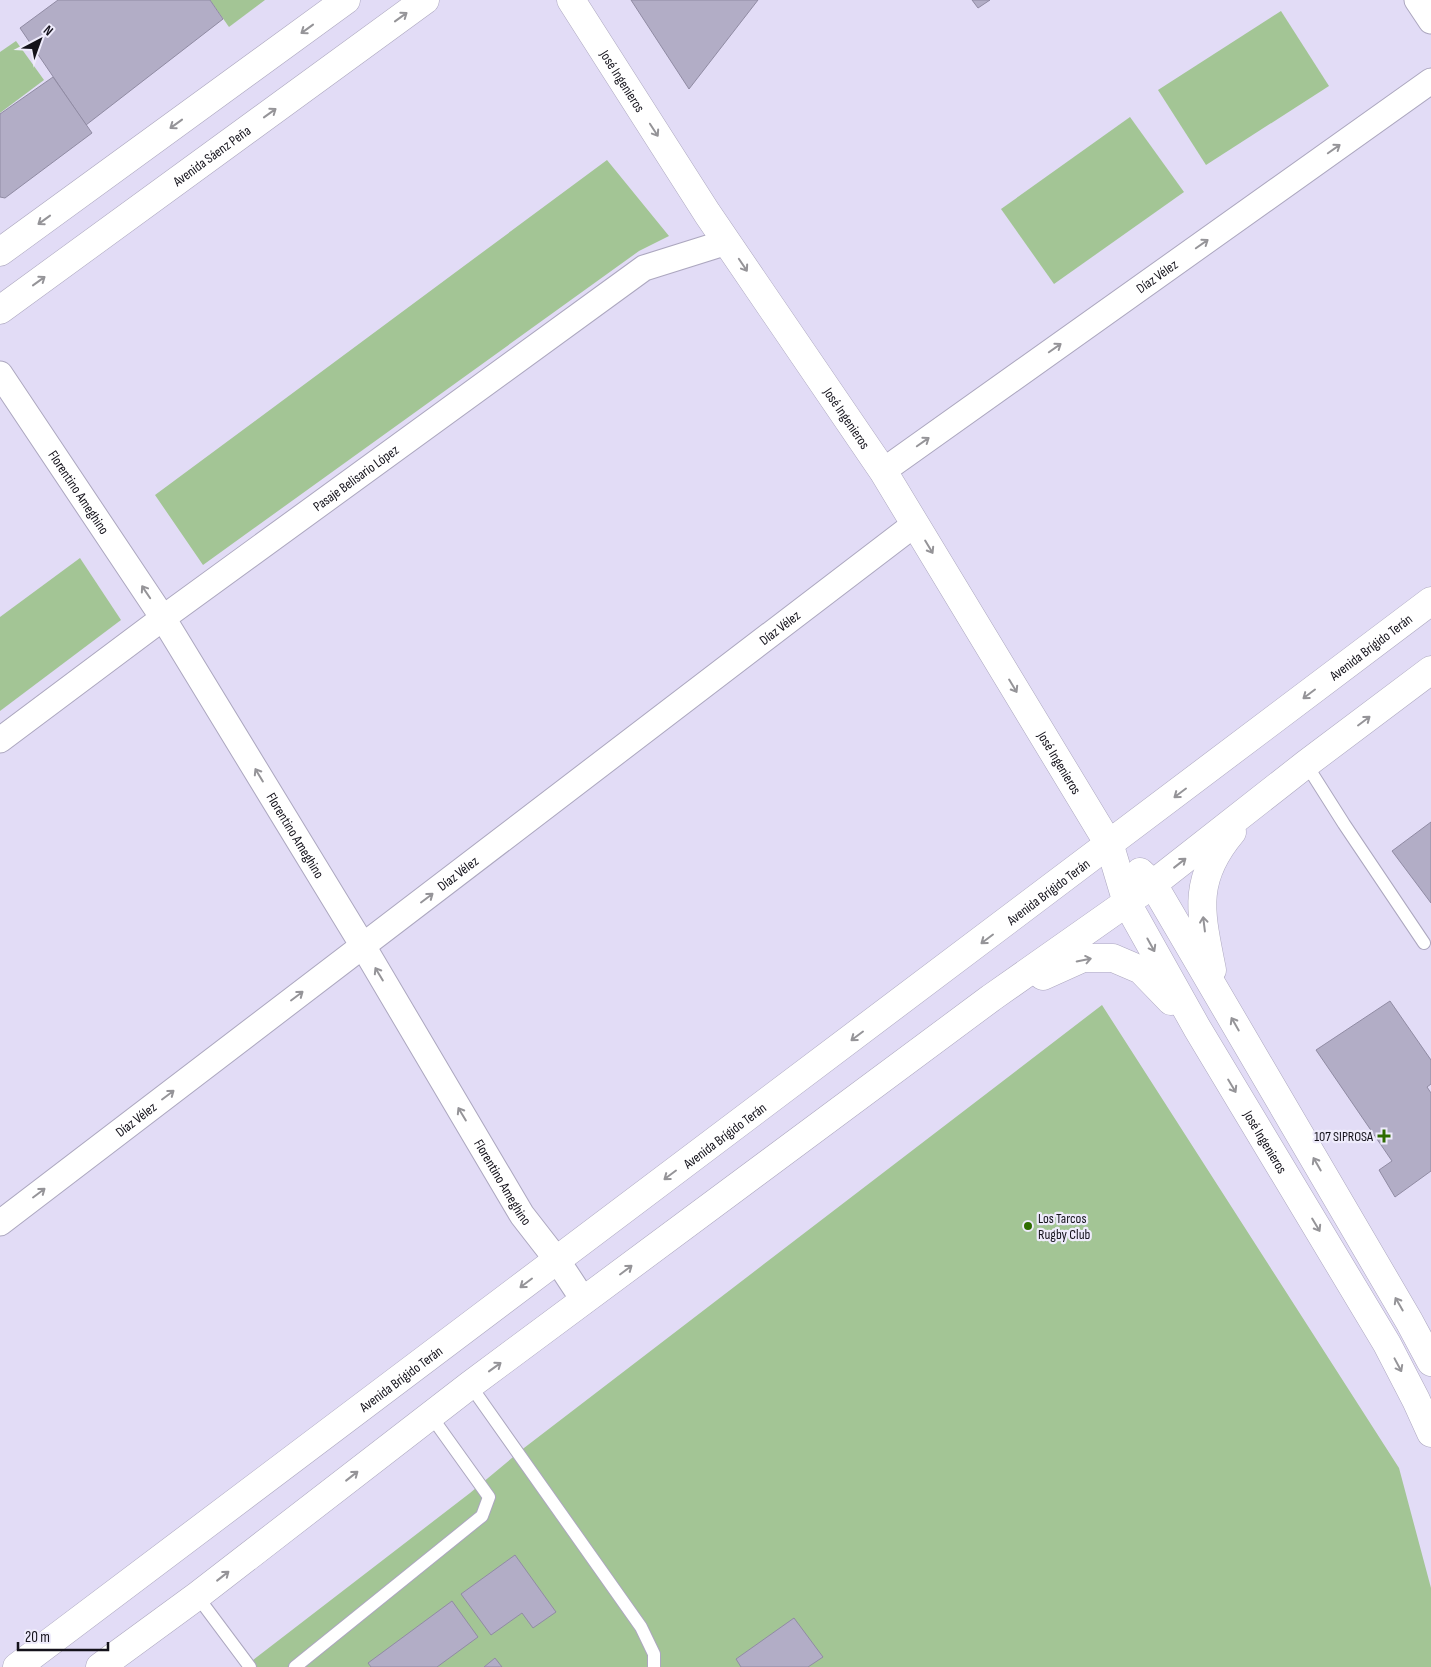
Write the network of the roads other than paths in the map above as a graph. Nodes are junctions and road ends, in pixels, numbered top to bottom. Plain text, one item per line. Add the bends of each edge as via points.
1 (346, 0) edge
2 (425, 0) edge
3 (571, 0) edge
4 (1417, 0) edge
5 (1431, 22) edge
6 (1431, 81) edge
7 (727, 242) junction
8 (0, 252) edge
9 (0, 310) edge
10 (0, 374) edge
11 (883, 470) junction
12 (915, 524) junction
13 (1431, 601) edge
14 (163, 618) junction
15 (1431, 670) edge
16 (0, 740) edge
17 (1306, 764) junction
18 (1256, 804) junction
19 (1110, 846) junction
20 (1153, 884) junction
21 (1127, 902) junction
22 (1424, 943) dead end
23 (363, 946) junction
24 (1215, 989) junction
25 (991, 998) junction
26 (1197, 1028) junction
27 (0, 1223) edge
28 (557, 1260) junction
29 (584, 1301) junction
30 (1431, 1362) edge
31 (470, 1385) junction
32 (431, 1416) junction
33 (1431, 1433) edge
34 (197, 1596) junction
35 (18, 1667) edge
36 (100, 1667) edge
37 (250, 1667) edge
38 (295, 1667) edge
39 (654, 1667) edge

1 -> 8 main road
9 -> 2 main road, Avenida Sáenz Peña
3 -> 7 main road, José Ingenieros
4 - 5 street
11 -> 6 street, Díaz Vélez
7 -> 11 main road, José Ingenieros
7 - 14 street, Pasaje Belisario López via 644,268
14 -> 10 street, Florentino Ameghino
11 - 12 main road, José Ingenieros
12 -> 19 main road, José Ingenieros
23 -> 12 street, Díaz Vélez
13 -> 19 main road, Avenida Brígido Terán
14 - 16 street, Pasaje Belisario López
23 -> 14 street, Florentino Ameghino
17 -> 15 main road
17 - 18 main road
17 - 22 lane
20 -> 18 main road
24 -> 18 main road via 1201,896 1208,868 1223,843
19 - 20 main road, José Ingenieros
19 - 21 main road, José Ingenieros
19 -> 28 main road, Avenida Brígido Terán
20 - 21 main road
20 - 24 main road, José Ingenieros
21 - 25 main road
21 -> 26 main road, José Ingenieros
27 -> 23 street, Díaz Vélez
28 -> 23 street, Florentino Ameghino via 522,1215
30 -> 24 main road, José Ingenieros
25 -> 26 main road via 1083,958 1113,958 1141,970
29 -> 25 main road
26 -> 33 main road, José Ingenieros via 1387,1344
28 - 29 street, Florentino Ameghino
28 -> 35 main road, Avenida Brígido Terán
31 -> 29 main road
31 - 32 main road
31 - 39 lane via 641,1627 654,1654
34 -> 32 main road
32 - 38 lane via 489,1497 482,1516
34 - 36 main road
34 - 37 lane

